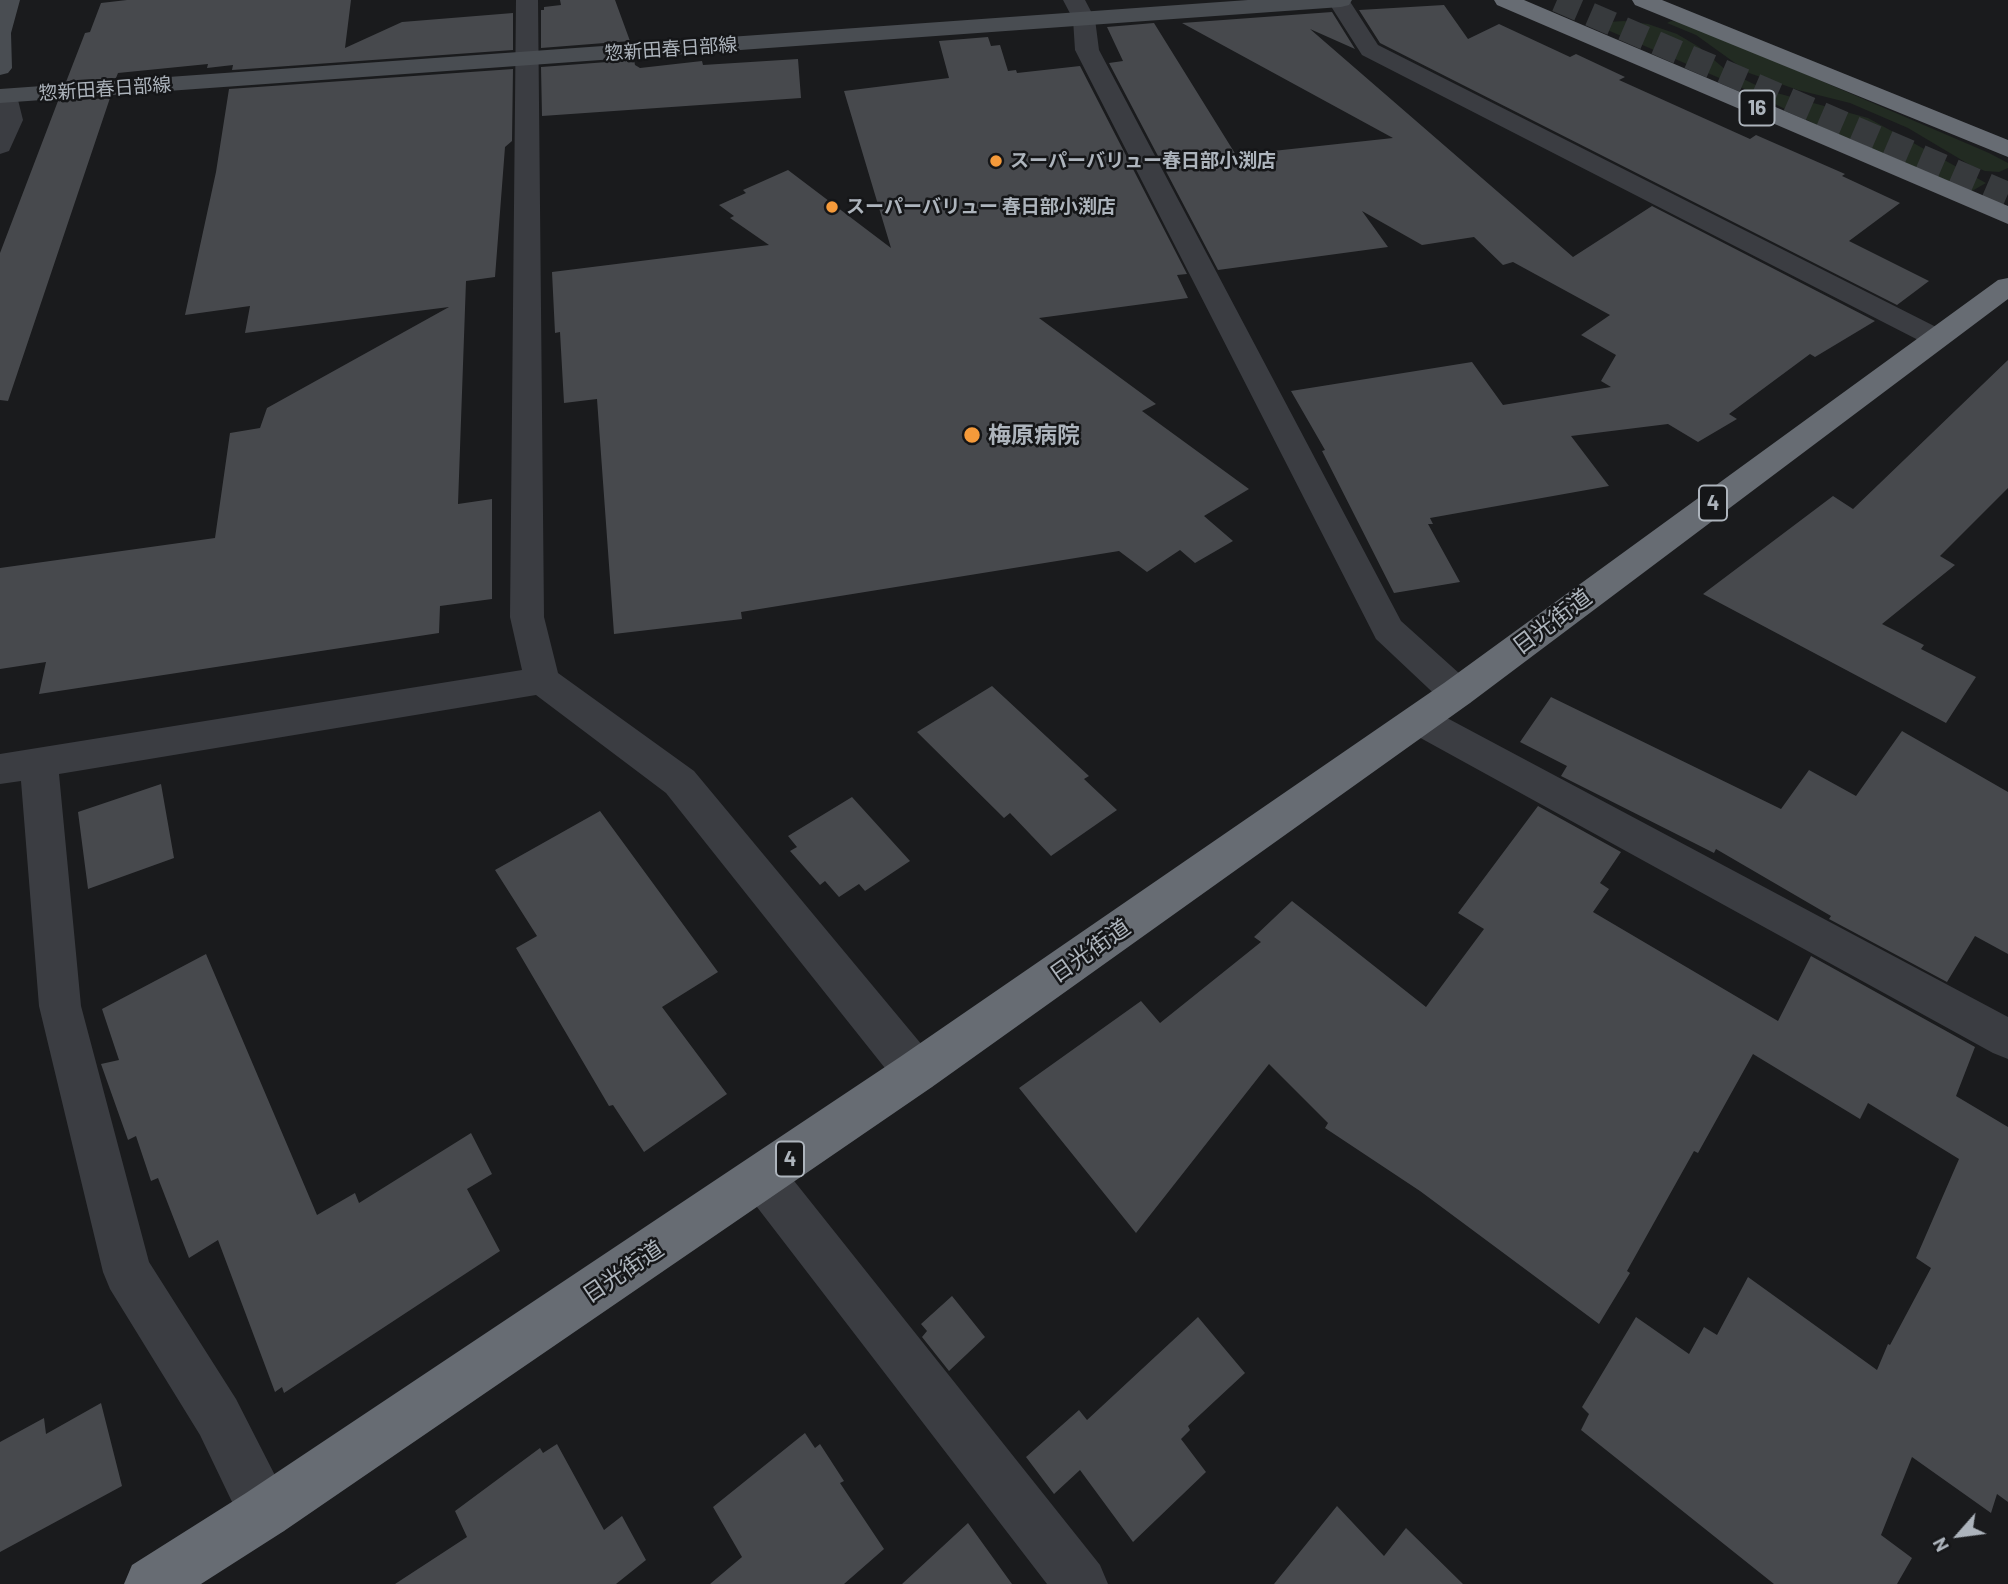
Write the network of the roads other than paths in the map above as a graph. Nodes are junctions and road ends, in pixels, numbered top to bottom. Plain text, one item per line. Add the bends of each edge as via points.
1 (9, 0) edge
2 (527, 0) edge
3 (1340, 0) edge
4 (1505, 0) edge
5 (1643, 0) edge
6 (1079, 10) edge
7 (528, 60) junction
8 (0, 68) edge
9 (2, 88) edge
10 (0, 146) edge
11 (2008, 149) edge
12 (2008, 216) edge
13 (2008, 286) edge
14 (1936, 338) junction
15 (542, 680) junction
16 (1457, 693) junction
17 (1419, 720) junction
18 (19, 765) edge
19 (2008, 1040) edge
20 (916, 1072) junction
21 (763, 1178) junction
22 (265, 1512) junction
23 (150, 1584) edge
24 (1081, 1584) edge

1 - 8 main road via 0,33
2 - 7 street
3 - 6 main road, 惣新田春日部線
3 - 14 street via 1370,50
4 - 12 highway, 16
5 - 11 highway, 16
6 - 7 main road, 惣新田春日部線
6 - 16 street via 1087,51 1388,630
7 - 9 main road, 惣新田春日部線
7 - 15 street via 527,617
9 - 10 street via 11,120
13 - 14 highway, 日光街道 / 4
14 - 16 highway, 日光街道 / 4
15 - 18 street
15 - 20 street via 681,782
16 - 17 highway, 日光街道 / 4
17 - 19 street
17 - 20 highway, 日光街道 / 4
18 - 22 street via 60,1006 127,1272 218,1417
20 - 21 highway, 日光街道 / 4
21 - 22 highway, 日光街道 / 4
21 - 24 street
22 - 23 highway, 日光街道 / 4

